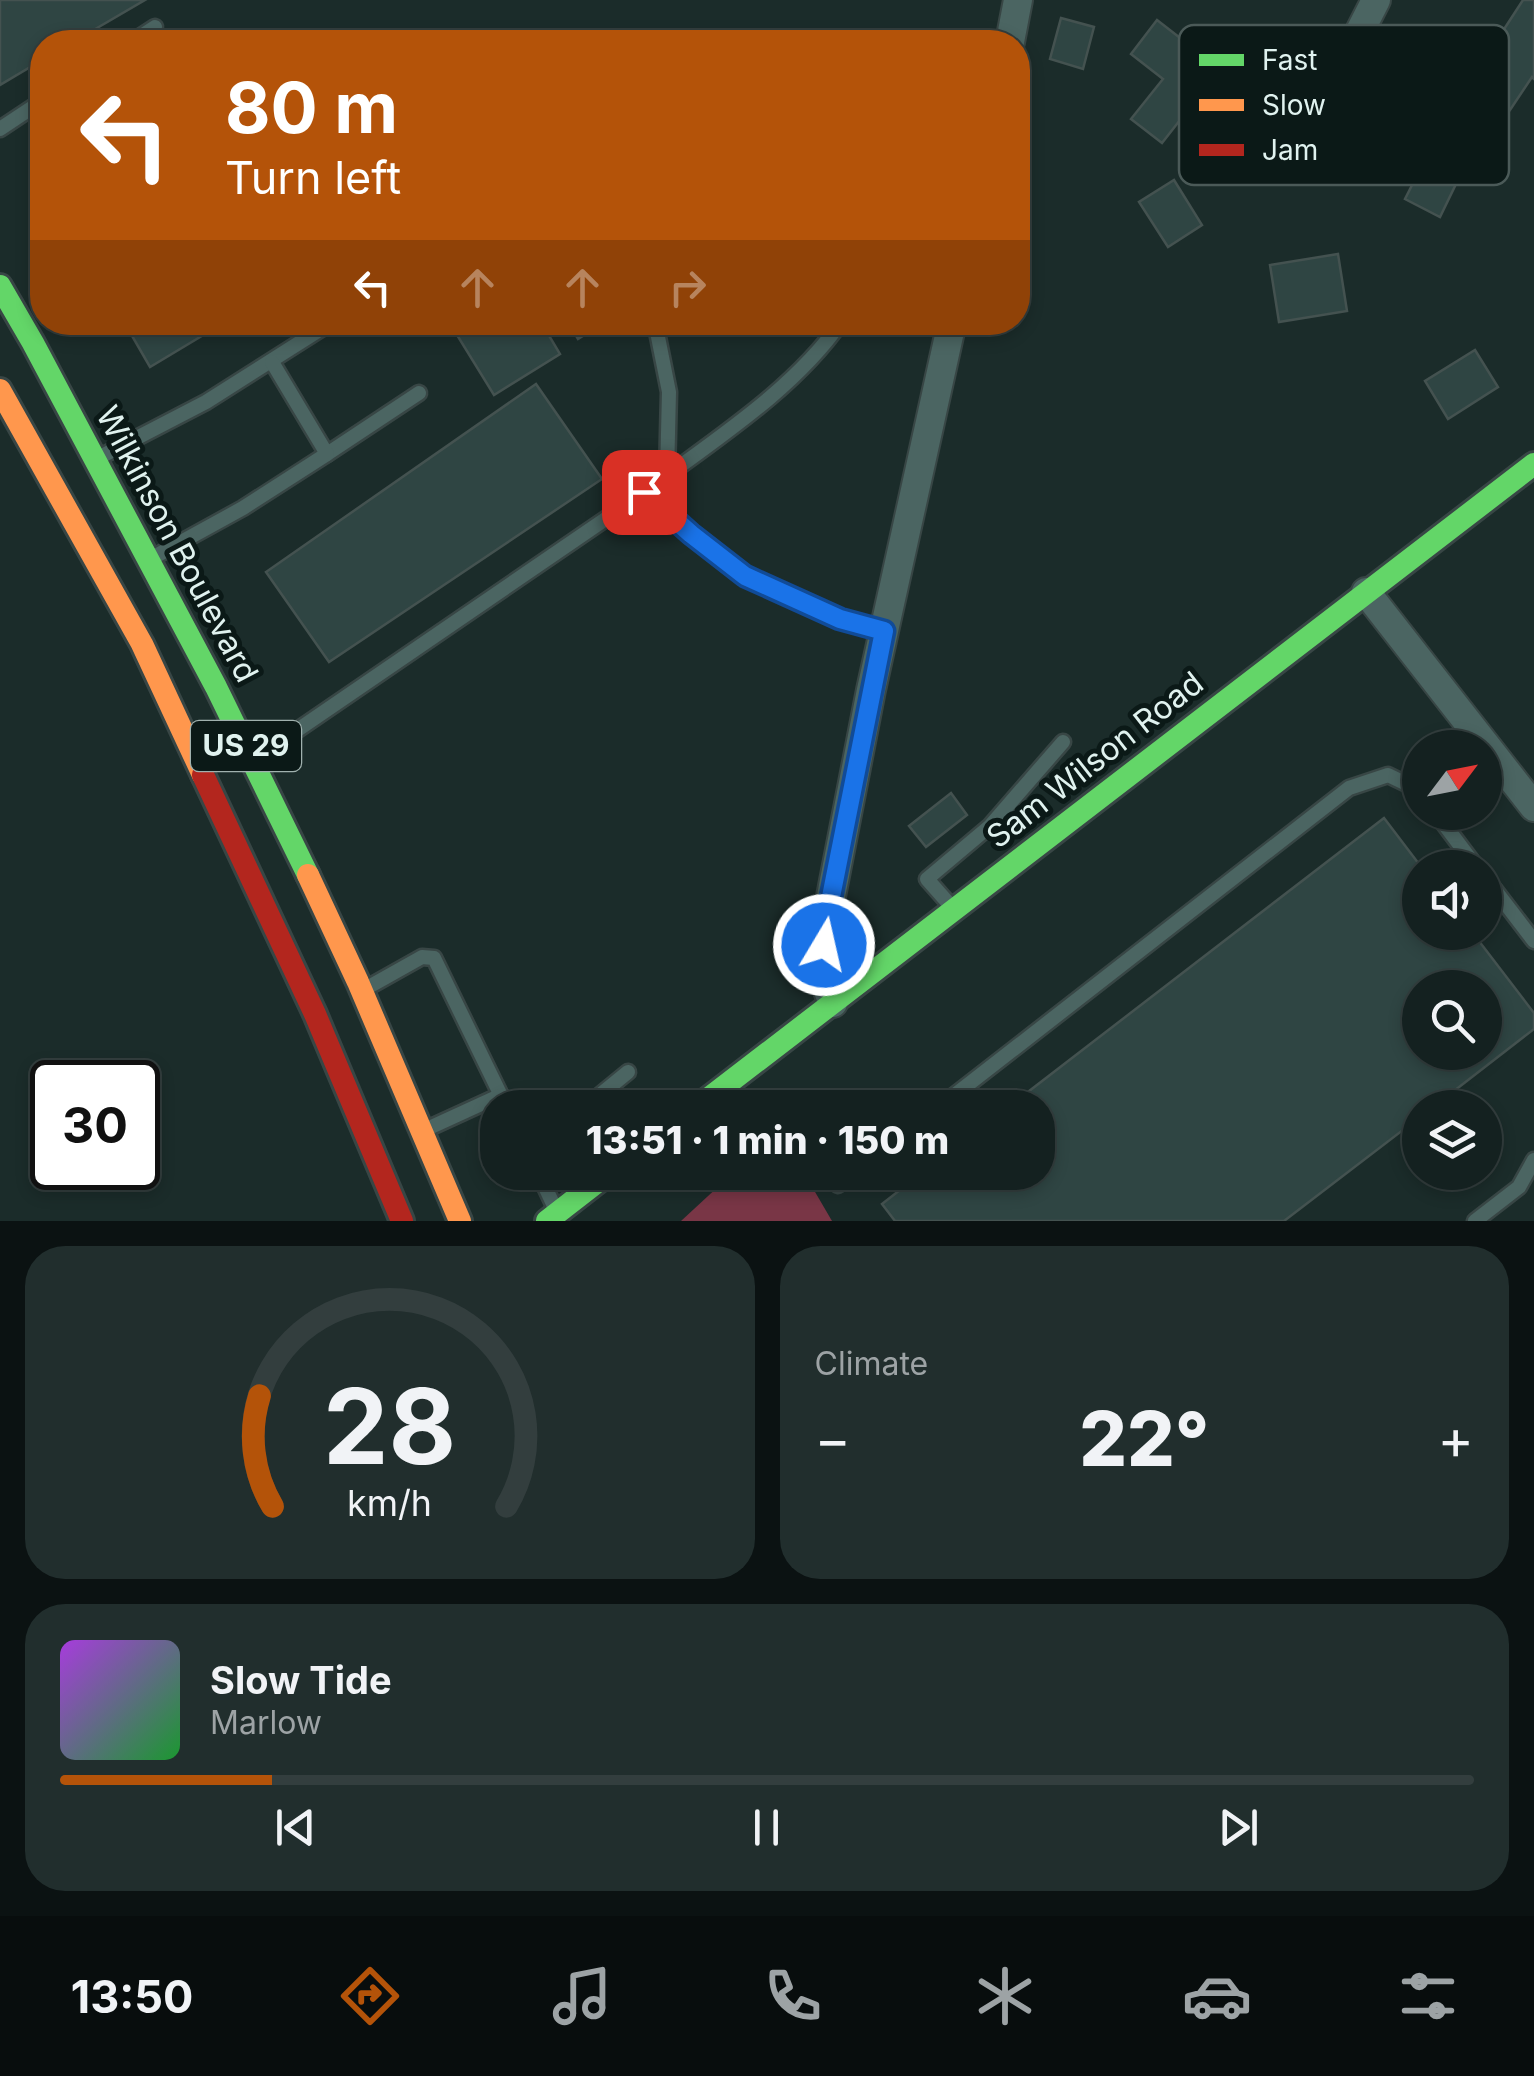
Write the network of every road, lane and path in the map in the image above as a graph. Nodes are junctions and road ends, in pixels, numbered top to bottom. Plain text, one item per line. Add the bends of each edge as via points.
1 (1018, 0) edge
2 (1376, 0) edge
3 (1363, 25) edge
4 (156, 27) dead end
5 (151, 30) edge
6 (1012, 30) edge
7 (30, 110) edge
8 (0, 130) edge
9 (0, 286) edge
10 (312, 335) edge
11 (658, 335) edge
12 (831, 335) edge
13 (949, 335) edge
14 (272, 362) junction
15 (0, 390) edge
16 (419, 393) dead end
17 (327, 454) junction
18 (95, 459) junction
19 (1534, 464) edge
20 (668, 474) junction
21 (644, 492) junction
22 (149, 560) junction
23 (1366, 592) junction
24 (884, 631) junction
25 (1062, 742) dead end
26 (254, 761) junction
27 (1402, 782) edge
28 (1534, 807) edge
29 (1449, 830) edge
30 (1464, 850) edge
31 (1502, 899) edge
32 (954, 910) junction
33 (1534, 940) edge
34 (362, 991) junction
35 (832, 1003) junction
36 (628, 1072) dead end
37 (499, 1090) edge
38 (606, 1090) edge
39 (719, 1090) edge
40 (961, 1090) edge
41 (480, 1110) edge
42 (422, 1131) junction
43 (1534, 1160) edge
44 (544, 1190) edge
45 (587, 1190) edge
46 (552, 1217) edge
47 (402, 1221) edge
48 (460, 1221) edge
49 (1475, 1221) edge

1 - 6 street
2 - 3 street
4 - 5 lane
7 - 8 lane
9 - 18 main road, Wilkinson Boulevard / US 29
10 - 14 lane
11 - 20 lane via 669,392
12 - 20 lane via 770,396
13 - 24 street
14 - 17 lane
14 - 18 lane
15 - 47 main road, US 29 via 142,644 315,1014
16 - 17 lane
17 - 22 lane
18 - 22 main road, Wilkinson Boulevard / US 29
19 - 23 main road, Sam Wilson Road
20 - 21 lane
21 - 24 lane via 745,576 840,619
21 - 26 lane
22 - 26 main road, Wilkinson Boulevard / US 29
23 - 28 street
23 - 32 main road, Sam Wilson Road
24 - 35 street via 827,917 821,973
25 - 32 lane via 990,826 927,879
26 - 34 main road, Wilkinson Boulevard / US 29
27 - 40 lane via 1388,776 1349,788
29 - 30 lane
31 - 33 lane
32 - 35 main road, Sam Wilson Road
34 - 37 lane via 422,956 434,958
34 - 42 main road, Wilkinson Boulevard / US 29
35 - 39 main road, Sam Wilson Road
36 - 38 lane
41 - 42 lane
42 - 48 main road, Wilkinson Boulevard / US 29
43 - 49 lane via 1519,1188
44 - 46 lane
45 - 46 main road

